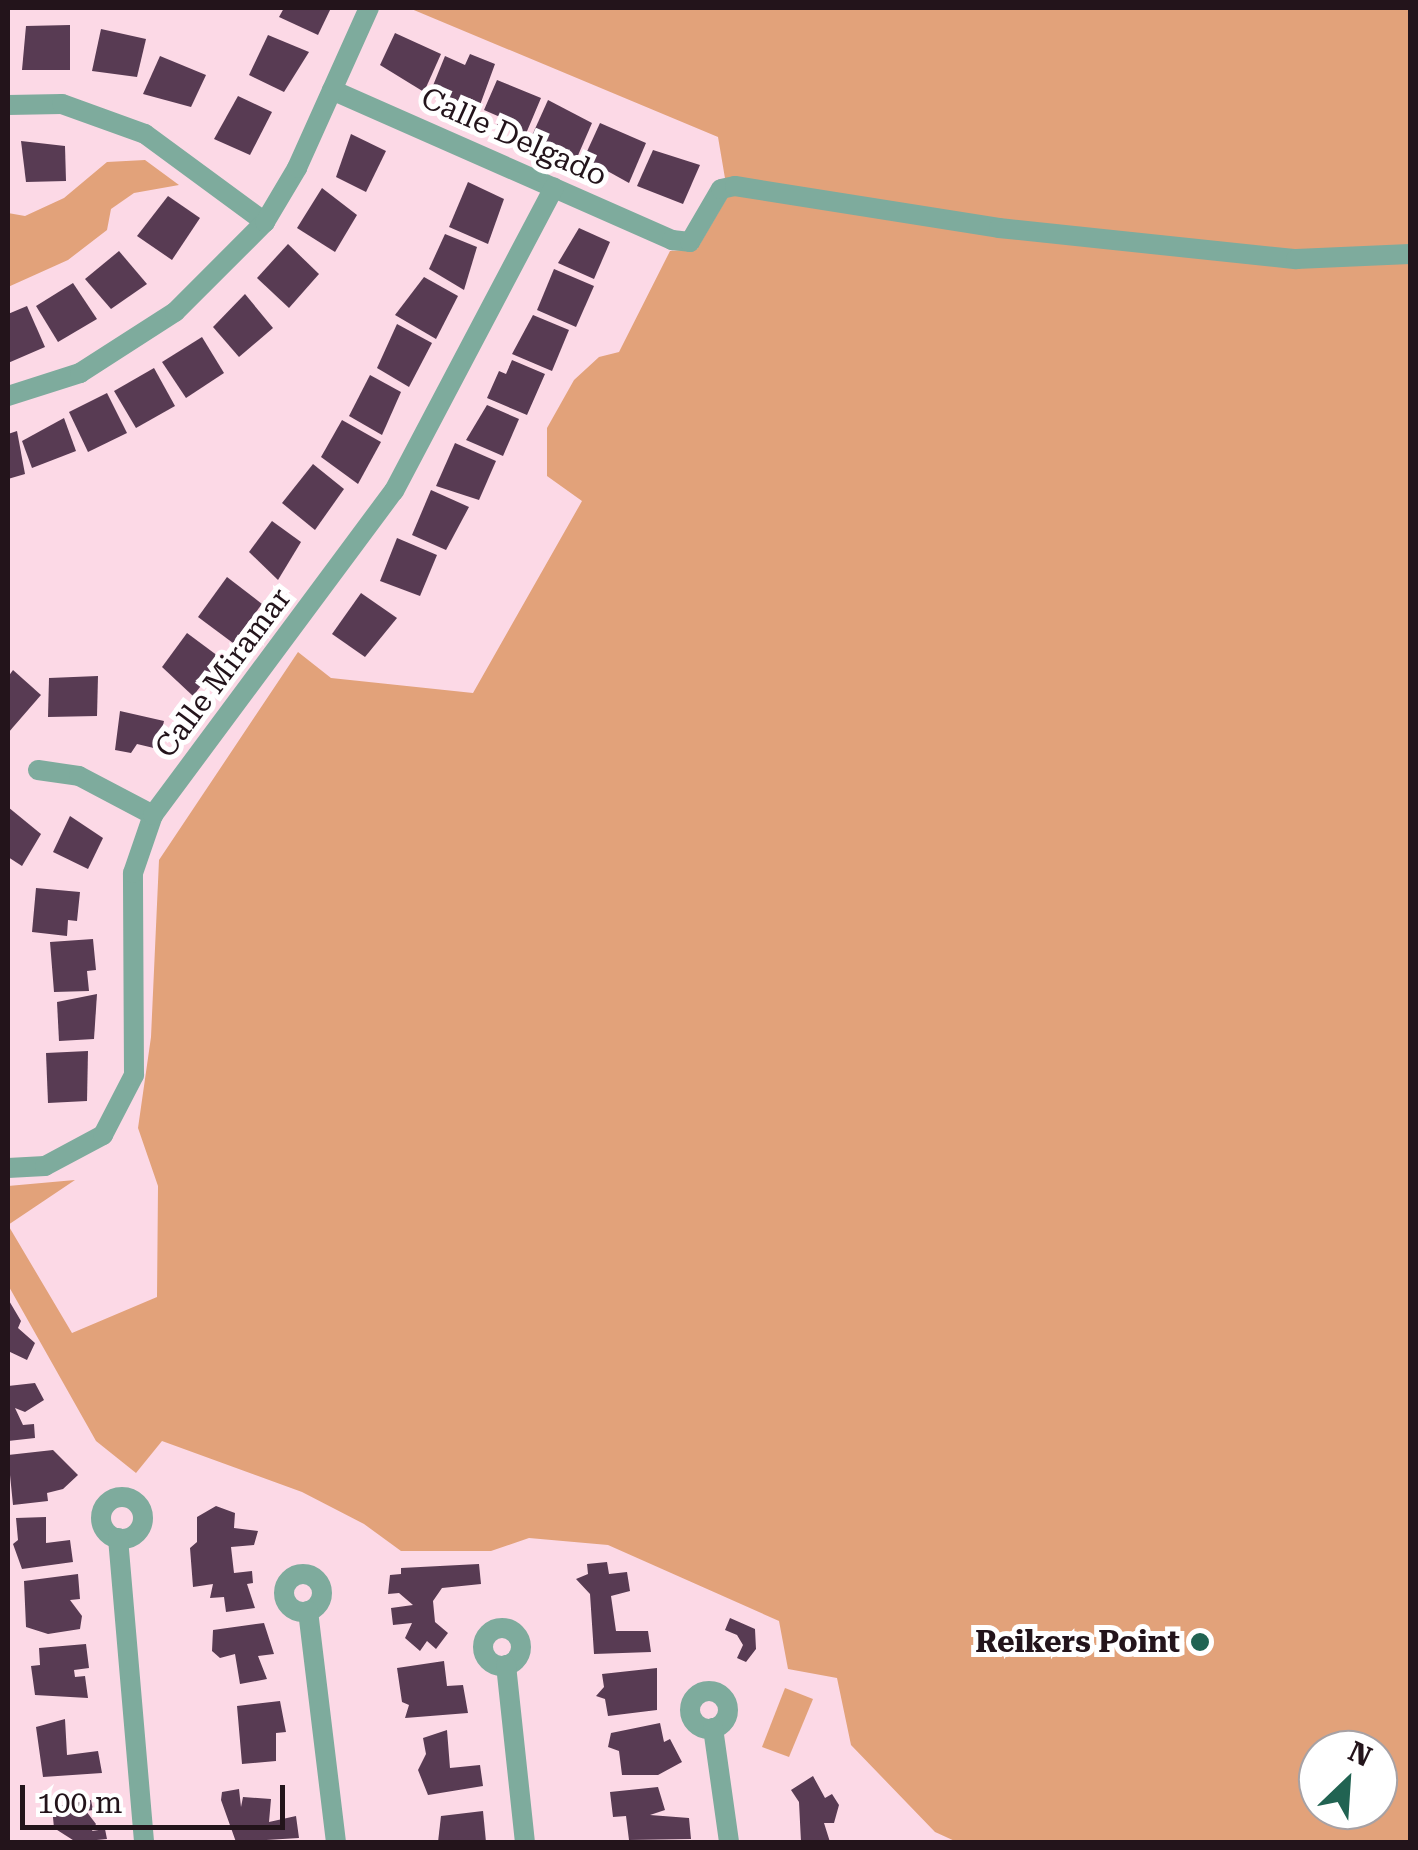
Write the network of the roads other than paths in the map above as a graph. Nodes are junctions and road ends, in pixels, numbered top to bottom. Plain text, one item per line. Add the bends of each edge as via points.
1 (369, 8) edge
2 (332, 90) junction
3 (8, 104) edge
4 (554, 188) junction
5 (265, 222) junction
6 (1410, 254) edge
7 (8, 396) edge
8 (38, 770) dead end
9 (153, 815) junction
10 (8, 1168) edge
11 (118, 1538) dead end
12 (308, 1612) dead end
13 (506, 1665) dead end
14 (714, 1728) dead end
15 (144, 1842) edge
16 (336, 1842) edge
17 (525, 1842) edge
18 (729, 1842) edge

1 - 2 street
2 - 4 street, Calle Delgado
2 - 5 street
3 - 5 street via 62,104 145,134
4 - 6 street, Calle Delgado via 690,242 721,189 735,186 999,228 1296,259
4 - 9 street, Calle Miramar via 394,491
5 - 7 street via 175,312 80,373
8 - 9 street via 79,776
9 - 10 street, Calle Miramar via 132,873 134,1075 103,1135 45,1166
11 - 15 street
12 - 16 street
13 - 17 street
14 - 18 street

